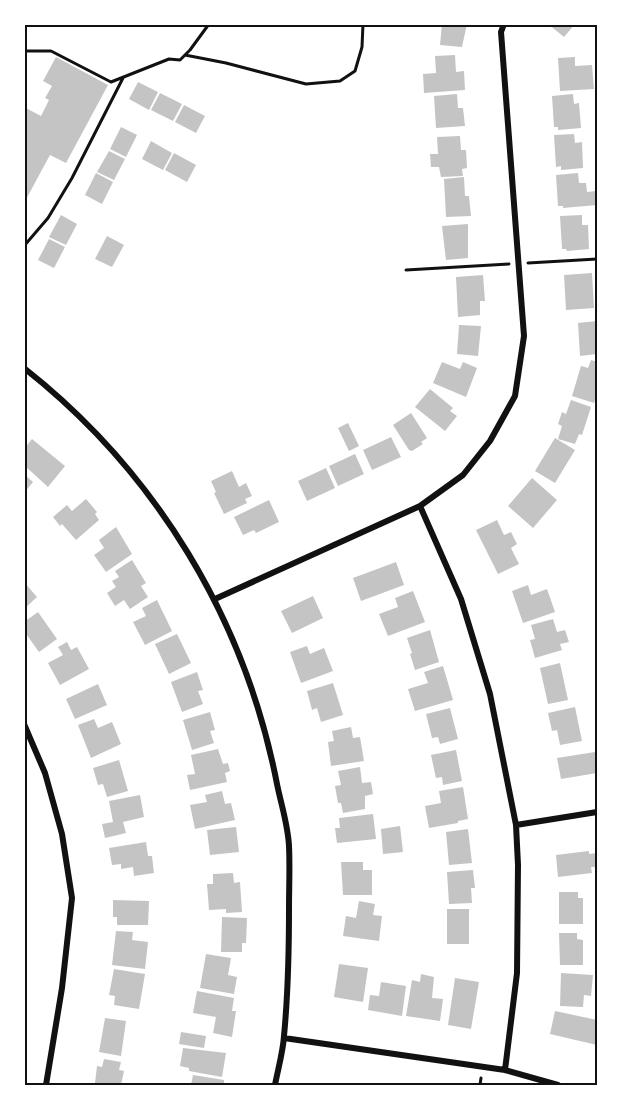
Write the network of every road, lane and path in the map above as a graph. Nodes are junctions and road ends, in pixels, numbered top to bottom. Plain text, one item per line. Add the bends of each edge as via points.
1 (209, 24) edge
2 (363, 24) edge
3 (504, 24) edge
4 (24, 51) edge
5 (185, 55) junction
6 (123, 78) junction
7 (24, 246) edge
8 (597, 259) edge
9 (518, 263) junction
10 (406, 270) dead end
11 (24, 368) edge
12 (420, 506) junction
13 (215, 599) junction
14 (24, 724) edge
15 (597, 812) edge
16 (516, 825) junction
17 (284, 1038) junction
18 (505, 1070) junction
19 (46, 1085) edge
20 (275, 1085) edge
21 (558, 1085) edge

1 - 5 path
2 - 5 path via 355,71 340,81 306,84
3 - 9 street via 501,32
4 - 6 path via 51,51 111,82
5 - 6 path
6 - 7 path via 72,178 48,218
8 - 9 path
9 - 10 path
9 - 12 street via 524,336 515,396 490,441 463,475
11 - 13 street via 100,437 149,496 184,545
12 - 13 street
12 - 16 street via 461,599 490,694
13 - 17 street via 253,691 271,752 289,845
14 - 19 street via 45,773 62,834 72,898
15 - 16 street
16 - 18 street via 517,973
17 - 18 street
17 - 20 street
18 - 21 street

